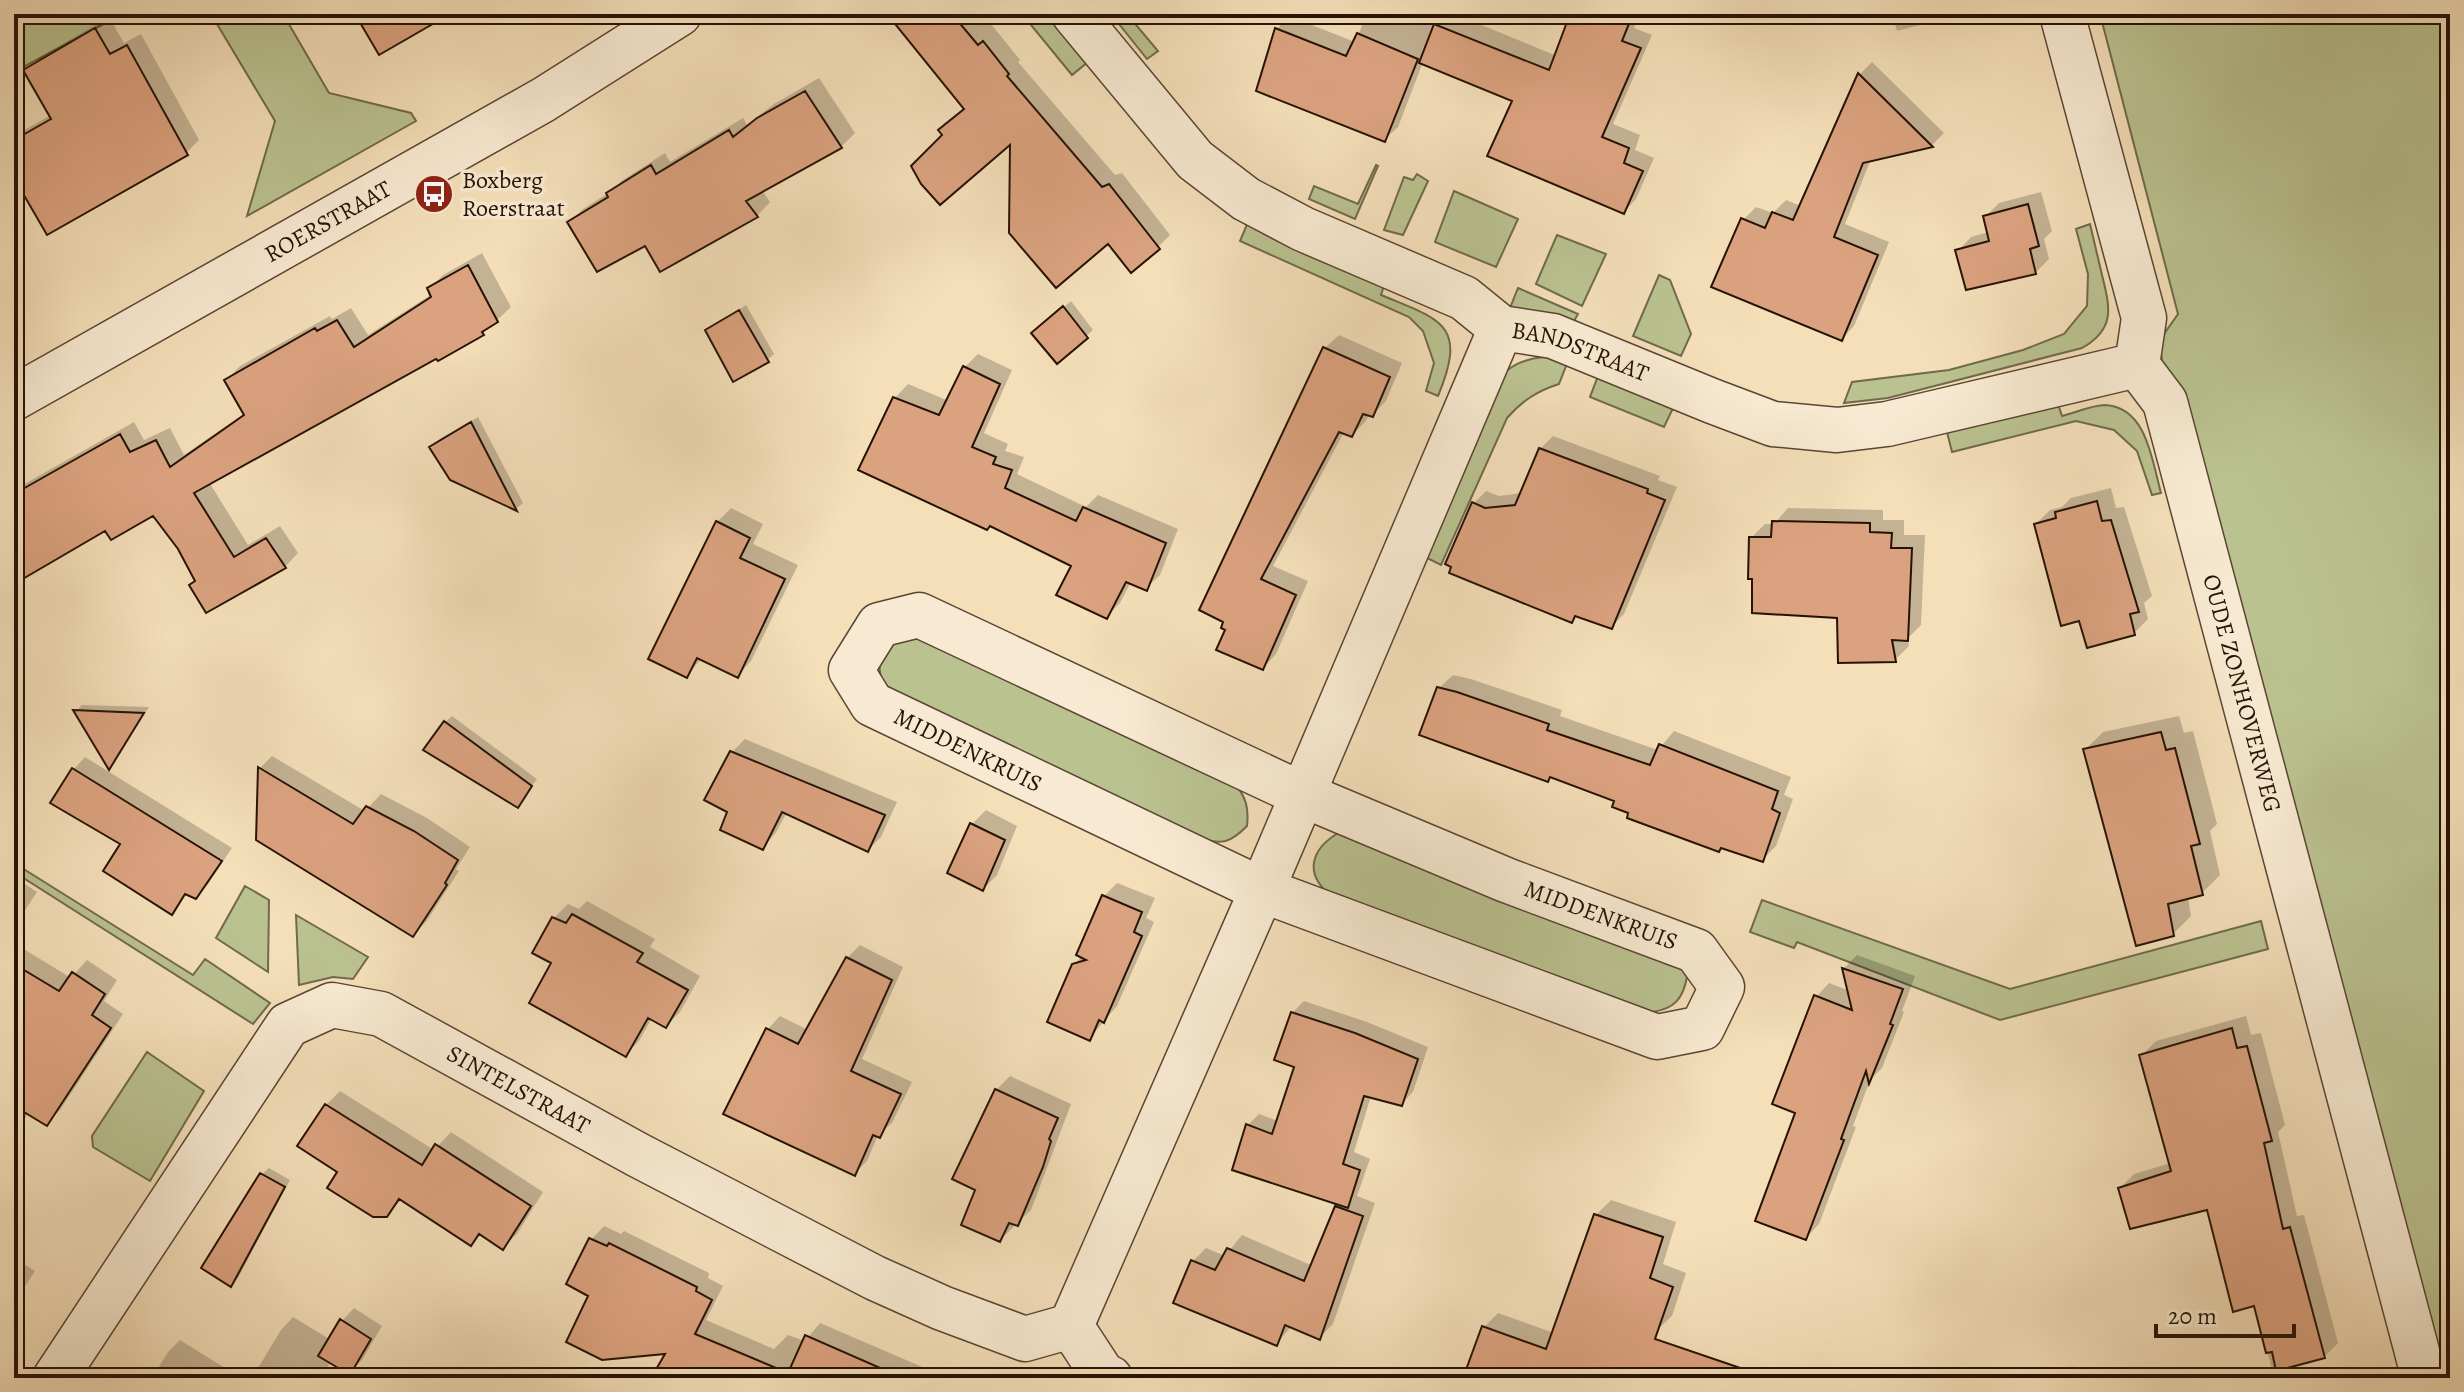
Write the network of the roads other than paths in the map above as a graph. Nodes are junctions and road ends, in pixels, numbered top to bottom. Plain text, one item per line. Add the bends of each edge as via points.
1 (679, 14) edge
2 (1074, 14) edge
3 (2062, 14) edge
4 (1501, 328) junction
5 (2137, 365) junction
6 (14, 398) edge
7 (1301, 794) junction
8 (1262, 890) junction
9 (1071, 1326) junction
10 (55, 1378) edge
11 (1110, 1378) edge
12 (2424, 1378) edge

1 - 6 street, ROERSTRAAT via 543,100
2 - 4 street, BANDSTRAAT via 1195,160 1246,199 1464,298
3 - 5 street via 2144,318
4 - 5 street, BANDSTRAAT via 1553,336 1773,424 1837,430 1887,424
4 - 7 street
5 - 12 street, OUDE ZONHOVERWEG via 2165,402
7 - 8 street
7 - 8 street, MIDDENKRUIS via 1506,880 1696,951 1722,987 1702,1028 1657,1037
7 - 8 street, MIDDENKRUIS via 919,615 879,625 851,670 872,704
8 - 9 street
9 - 10 street, SINTELSTRAAT via 1025,1339 942,1308 638,1155 381,1014 332,1005 288,1025
9 - 11 street

